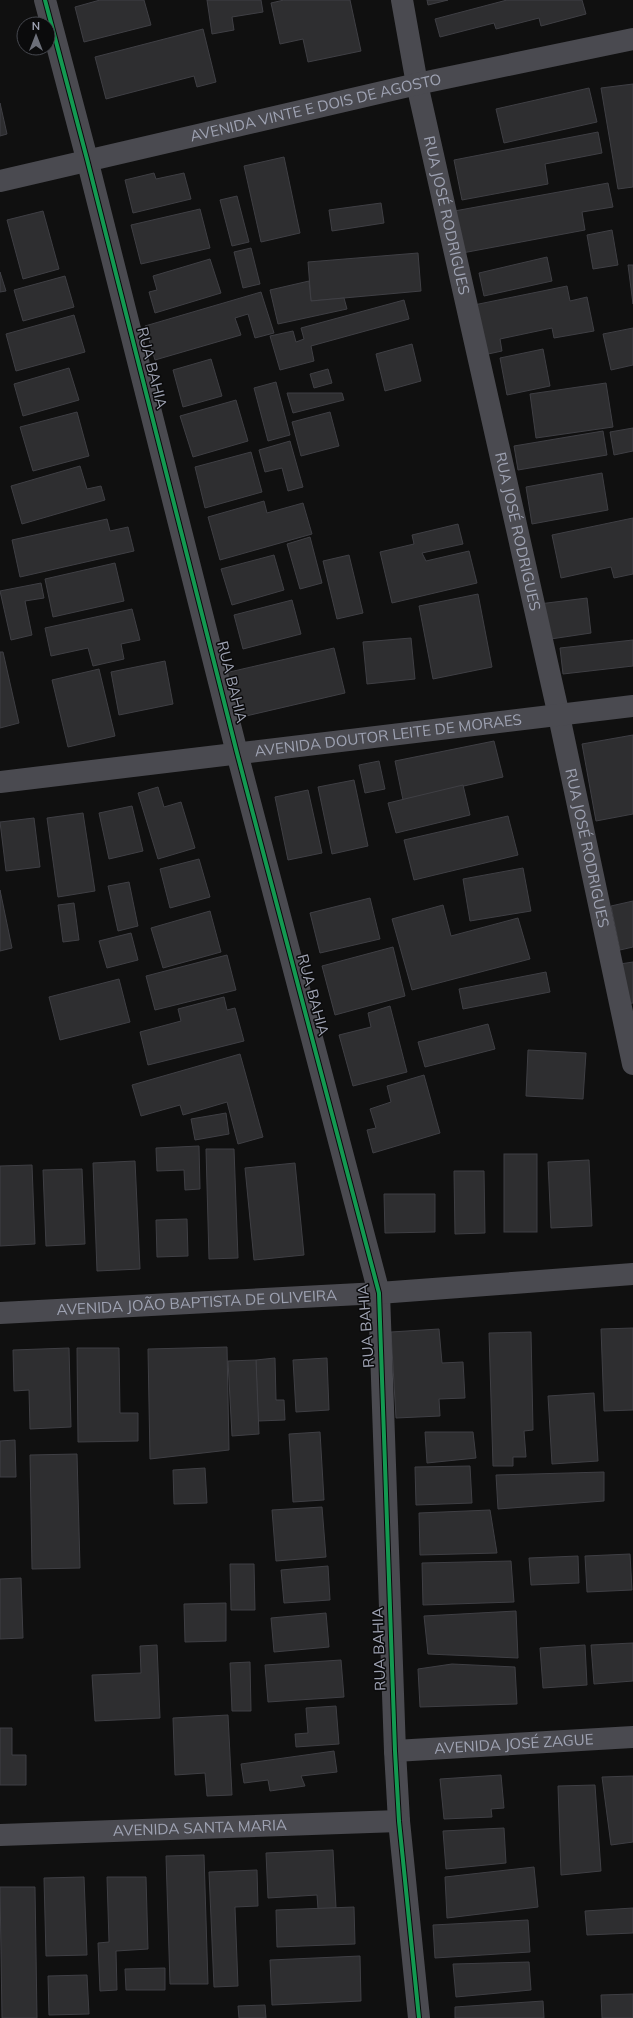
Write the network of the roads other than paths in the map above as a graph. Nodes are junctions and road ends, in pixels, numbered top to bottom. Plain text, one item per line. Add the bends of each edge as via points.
1 (45, 0) edge
2 (402, 0) edge
3 (633, 39) edge
4 (417, 84) junction
5 (88, 160) junction
6 (0, 181) edge
7 (633, 706) edge
8 (559, 716) junction
9 (237, 753) junction
10 (0, 782) edge
11 (633, 1064) edge
12 (633, 1274) edge
13 (379, 1293) junction
14 (0, 1314) edge
15 (633, 1737) edge
16 (395, 1751) junction
17 (399, 1821) junction
18 (0, 1835) edge
19 (419, 2018) edge

1 - 5 street, RUA BAHIA
2 - 4 street, RUA JOSÉ RODRIGUES
3 - 4 street, AVENIDA VINTE E DOIS DE AGOSTO
4 - 5 street, AVENIDA VINTE E DOIS DE AGOSTO
4 - 8 street, RUA JOSÉ RODRIGUES
5 - 6 street, AVENIDA VINTE E DOIS DE AGOSTO
5 - 9 street, RUA BAHIA
7 - 8 street, AVENIDA DOUTOR LEITE DE MORAES
8 - 9 street, AVENIDA DOUTOR LEITE DE MORAES
8 - 11 street, RUA JOSÉ RODRIGUES
9 - 10 street, AVENIDA DOUTOR LEITE DE MORAES
9 - 13 street, RUA BAHIA
12 - 13 street, AVENIDA JOÃO BAPTISTA DE OLIVEIRA
13 - 14 street, AVENIDA JOÃO BAPTISTA DE OLIVEIRA
13 - 16 street, RUA BAHIA
15 - 16 street, AVENIDA JOSÉ ZAGUE
16 - 17 street, RUA BAHIA
17 - 18 street, AVENIDA SANTA MARIA
17 - 19 street, RUA BAHIA

